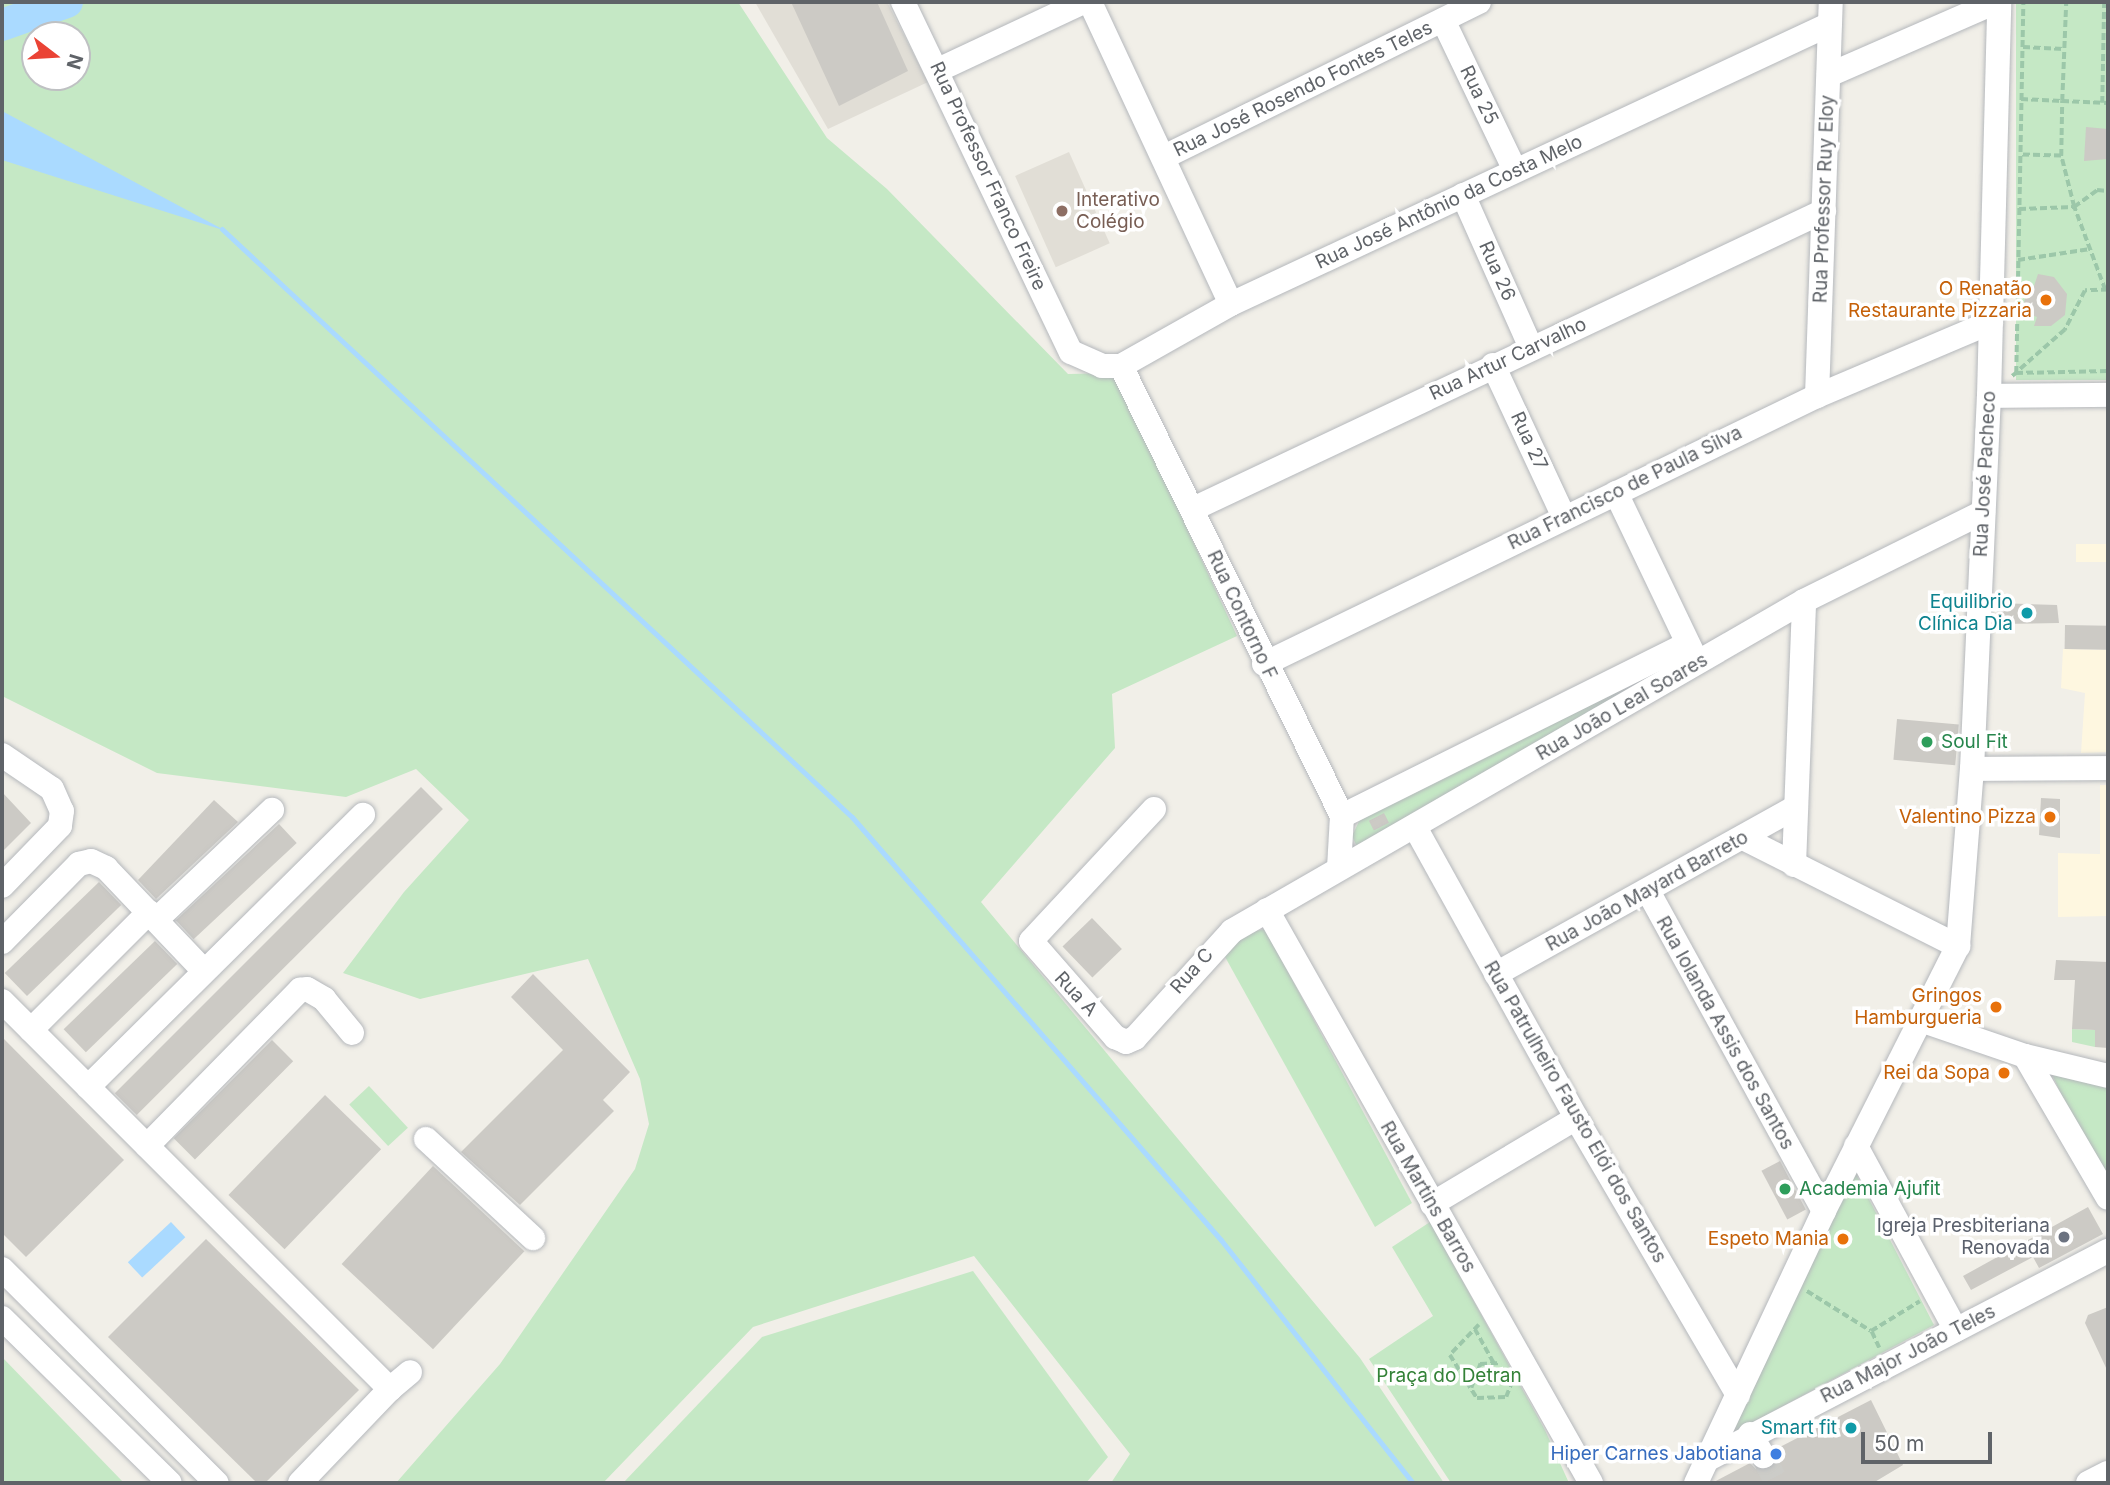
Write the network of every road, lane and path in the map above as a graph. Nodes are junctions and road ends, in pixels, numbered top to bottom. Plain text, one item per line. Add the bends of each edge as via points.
1 (904, 2) edge
2 (1083, 2) edge
3 (1090, 2) edge
4 (1479, 2) edge
5 (1998, 2) edge
6 (2023, 2) edge
7 (2066, 2) edge
8 (2104, 2) edge
9 (1830, 13) edge
10 (1443, 20) junction
11 (2023, 47) junction
12 (2064, 49) junction
13 (938, 70) junction
14 (1829, 75) junction
15 (2021, 99) junction
16 (2062, 101) junction
17 (2102, 103) junction
18 (2108, 103) edge
19 (2020, 155) junction
20 (2061, 156) junction
21 (1164, 158) junction
22 (1515, 170) junction
23 (2108, 191) edge
24 (1463, 195) junction
25 (2074, 207) junction
26 (2019, 209) junction
27 (1824, 211) junction
28 (2090, 249) junction
29 (2018, 260) junction
30 (2107, 290) edge
31 (1231, 304) junction
32 (1991, 322) junction
33 (1531, 348) junction
34 (1493, 365) junction
35 (1121, 366) junction
36 (2108, 371) edge
37 (2016, 373) junction
38 (2108, 395) edge
39 (1816, 396) junction
40 (1989, 396) junction
41 (1616, 493) junction
42 (1193, 509) junction
43 (1983, 512) junction
44 (1564, 517) junction
45 (1804, 601) junction
46 (1692, 653) junction
47 (1264, 664) junction
48 (2, 755) edge
49 (2108, 768) edge
50 (1972, 769) junction
51 (1796, 807) junction
52 (1154, 808) dead end
53 (272, 810) dead end
54 (363, 816) dead end
55 (1342, 816) junction
56 (1415, 827) junction
57 (1744, 838) junction
58 (1794, 865) junction
59 (1339, 868) junction
60 (2, 886) edge
61 (1648, 891) junction
62 (1267, 910) junction
63 (153, 916) junction
64 (2, 942) edge
65 (1958, 946) junction
66 (203, 970) junction
67 (1496, 974) junction
68 (2, 1001) edge
69 (1923, 1021) junction
70 (31, 1030) junction
71 (352, 1033) dead end
72 (1126, 1042) joint
73 (2025, 1056) junction
74 (2108, 1076) edge
75 (88, 1087) junction
76 (1576, 1118) junction
77 (426, 1139) dead end
78 (147, 1146) junction
79 (1856, 1146) junction
80 (2108, 1198) edge
81 (1432, 1204) junction
82 (1824, 1210) junction
83 (533, 1238) dead end
84 (2108, 1251) edge
85 (2, 1269) edge
86 (1791, 1281) junction
87 (1936, 1292) junction
88 (1493, 1311) junction
89 (2, 1318) edge
90 (1475, 1329) junction
91 (1956, 1330) junction
92 (1871, 1331) junction
93 (1494, 1363) junction
94 (1888, 1366) junction
95 (410, 1371) dead end
96 (1507, 1372) dead end
97 (1513, 1380) dead end
98 (1471, 1388) junction
99 (390, 1389) junction
100 (1738, 1395) junction
101 (1750, 1434) junction
102 (1763, 1456) tunnel mouth
103 (1710, 1459) junction
104 (2108, 1473) edge
105 (170, 1483) edge
106 (217, 1483) edge
107 (300, 1483) edge
108 (1591, 1483) edge
109 (1696, 1483) edge
110 (2088, 1483) edge

1 - 13 street, Rua Professor Franco Freire
2 - 13 street
3 - 21 street
4 - 10 street, Rua José Rosendo Fontes Teles
5 - 14 street
5 - 32 street, Rua José Pacheco
6 - 11 path
7 - 12 path
8 - 17 path
9 - 14 street, Rua Professor Ruy Eloy
9 - 22 street, Rua José Antônio da Costa Melo
10 - 21 street, Rua José Rosendo Fontes Teles
10 - 22 street, Rua 25
11 - 12 path
11 - 15 path
12 - 16 path
13 - 35 street, Rua Professor Franco Freire via 1071,352 1090,363
14 - 27 street, Rua Professor Ruy Eloy
15 - 16 path
15 - 19 path
16 - 17 path
16 - 20 path
17 - 18 path
19 - 20 path
19 - 26 path
20 - 25 path
21 - 31 street
22 - 24 street, Rua José Antônio da Costa Melo
23 - 25 path via 2097,190
24 - 31 street, Rua José Antônio da Costa Melo
24 - 33 street, Rua 26
25 - 26 path
25 - 28 path
26 - 29 path
27 - 33 street, Rua Artur Carvalho
27 - 39 street, Rua Professor Ruy Eloy
28 - 29 path
28 - 30 path
29 - 37 path
30 - 37 path via 2085,291 2065,330
31 - 35 street, Rua José Antônio da Costa Melo
32 - 39 street, Rua Francisco de Paula Silva
32 - 40 street, Rua José Pacheco
33 - 34 street, Rua Artur Carvalho
34 - 42 street, Rua Artur Carvalho
34 - 44 street, Rua 27
35 - 42 street, Rua Contorno F
36 - 37 path
38 - 40 street
39 - 41 street, Rua Francisco de Paula Silva
40 - 43 street, Rua José Pacheco
41 - 44 street, Rua Francisco de Paula Silva
41 - 46 street
42 - 47 street, Rua Contorno F
43 - 45 street, Rua João Leal Soares
43 - 50 street, Rua José Pacheco
44 - 47 street, Rua Francisco de Paula Silva
45 - 46 street, Rua João Leal Soares
45 - 51 street
46 - 55 street, Rua João Leal Soares
46 - 56 street, Rua João Leal Soares
47 - 55 street, Rua Contorno F
48 - 60 street via 52,789 62,811 60,826
49 - 50 street
50 - 65 street, Rua José Pacheco
51 - 57 street, Rua João Mayard Barreto
51 - 58 street
52 - 72 street, Rua A via 1031,941 1115,1037
53 - 63 street
54 - 66 street
55 - 59 street
56 - 59 street, Rua João Leal Soares
56 - 67 street, Rua Patrulheiro Fausto Elói dos Santos
57 - 58 street
57 - 61 street, Rua João Mayard Barreto
58 - 65 street
59 - 62 street, Rua João Leal Soares
61 - 67 street, Rua João Mayard Barreto
61 - 82 street, Rua Iolanda Assis dos Santos
62 - 72 street, Rua C via 1215,945 1135,1038
62 - 81 street, Rua Martins Barros
63 - 64 street via 106,868 84,862
63 - 66 street
63 - 70 street
65 - 69 street
66 - 75 street
67 - 76 street, Rua Patrulheiro Fausto Elói dos Santos
68 - 70 street
69 - 73 street
69 - 79 street
70 - 75 street
71 - 78 street via 324,999 307,989 299,990
73 - 74 street
73 - 80 street
75 - 78 street
76 - 81 street
76 - 100 street, Rua Patrulheiro Fausto Elói dos Santos
77 - 83 street
78 - 99 street
79 - 82 street
79 - 87 street
81 - 88 street, Rua Martins Barros
82 - 86 street
84 - 91 street, Rua Major João Teles
85 - 106 street
86 - 92 path
86 - 100 street
87 - 91 street
87 - 92 path
88 - 90 path
88 - 108 street, Rua Martins Barros
89 - 105 street
90 - 93 path
90 - 98 path via 1450,1355
91 - 94 street, Rua Major João Teles
92 - 94 path
93 - 96 path via 1501,1363
93 - 98 path via 1480,1364
94 - 101 street, Rua Major João Teles
95 - 99 street
97 - 98 path via 1506,1397 1477,1398
99 - 107 street
100 - 103 street
101 - 102 street
101 - 103 street, Rua Major João Teles
103 - 109 street
104 - 110 street

